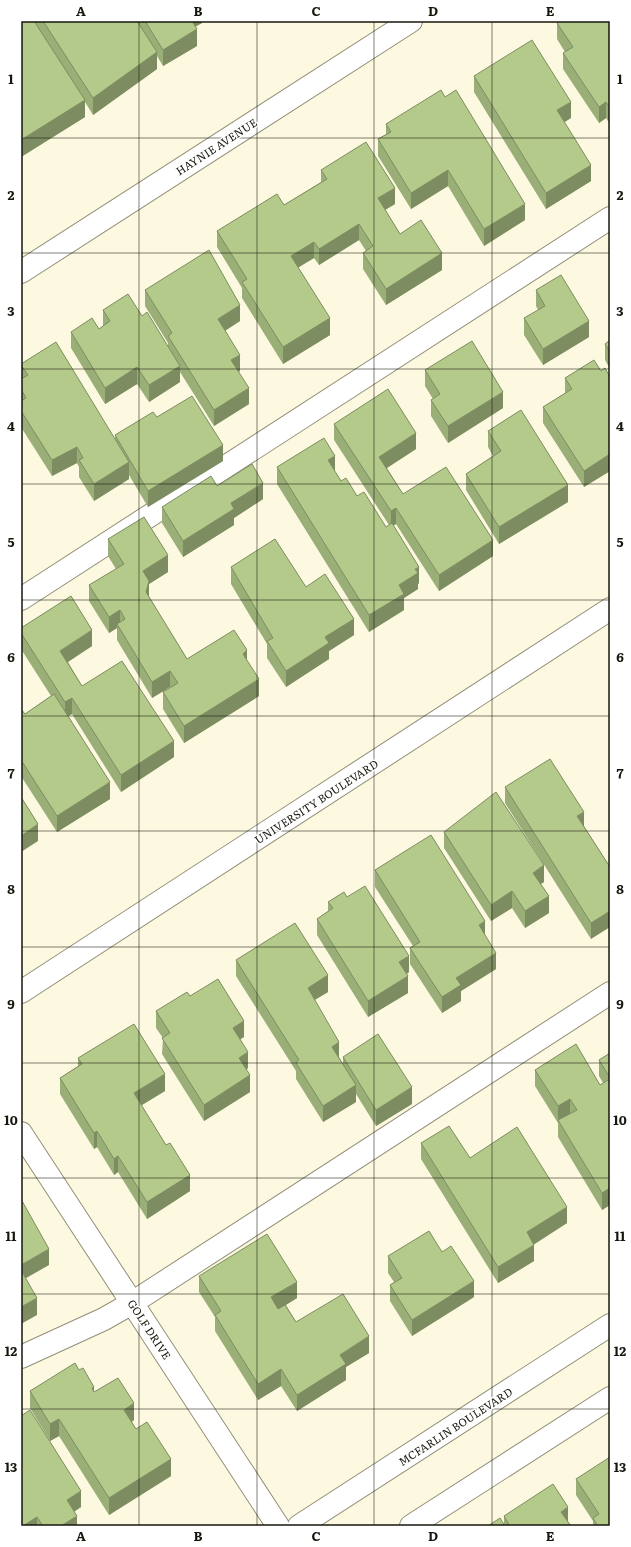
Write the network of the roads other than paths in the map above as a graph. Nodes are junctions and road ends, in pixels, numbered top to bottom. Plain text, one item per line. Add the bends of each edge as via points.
1 (411, 21) edge
2 (610, 218) edge
3 (21, 272) edge
4 (21, 599) edge
5 (610, 609) edge
6 (21, 992) edge
7 (610, 993) edge
8 (21, 1133) edge
9 (132, 1303) junction
10 (610, 1325) edge
11 (21, 1357) edge
12 (610, 1398) edge
13 (278, 1526) edge
14 (299, 1526) edge
15 (411, 1526) edge

1 - 3 street, HAYNIE AVENUE
2 - 4 street
5 - 6 street, UNIVERSITY BOULEVARD
7 - 9 street
8 - 9 street, GOLF DRIVE
9 - 11 street via 104,1319
9 - 13 street, GOLF DRIVE
10 - 14 street, MCFARLIN BOULEVARD
12 - 15 street

